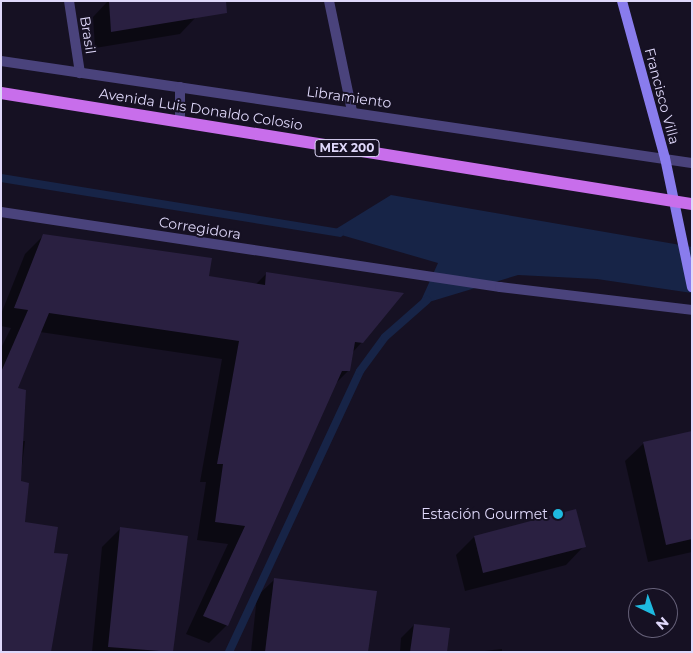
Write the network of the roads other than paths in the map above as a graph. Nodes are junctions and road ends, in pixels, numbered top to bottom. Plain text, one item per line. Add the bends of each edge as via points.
1 (69, 1) edge
2 (329, 1) edge
3 (622, 1) edge
4 (1, 61) edge
5 (80, 73) junction
6 (180, 87) junction
7 (1, 93) edge
8 (352, 111) junction
9 (180, 120) junction
10 (665, 158) junction
11 (692, 162) edge
12 (675, 201) junction
13 (692, 204) edge
14 (1, 212) edge
15 (692, 286) edge
16 (692, 310) edge

1 - 5 street, Brasil
2 - 8 street
3 - 10 street, Francisco Villa
4 - 5 street, Libramiento
5 - 6 street, Libramiento
6 - 8 street, Libramiento
6 - 9 street
7 - 9 main road, Avenida Luis Donaldo Colosio / MEX 200
8 - 10 street, Libramiento
9 - 12 main road, Avenida Luis Donaldo Colosio / MEX 200
10 - 11 street, Libramiento
10 - 12 street, Francisco Villa
12 - 13 main road, Avenida Luis Donaldo Colosio / MEX 200
12 - 15 street, Francisco Villa
14 - 16 street, Corregidora via 500,287

